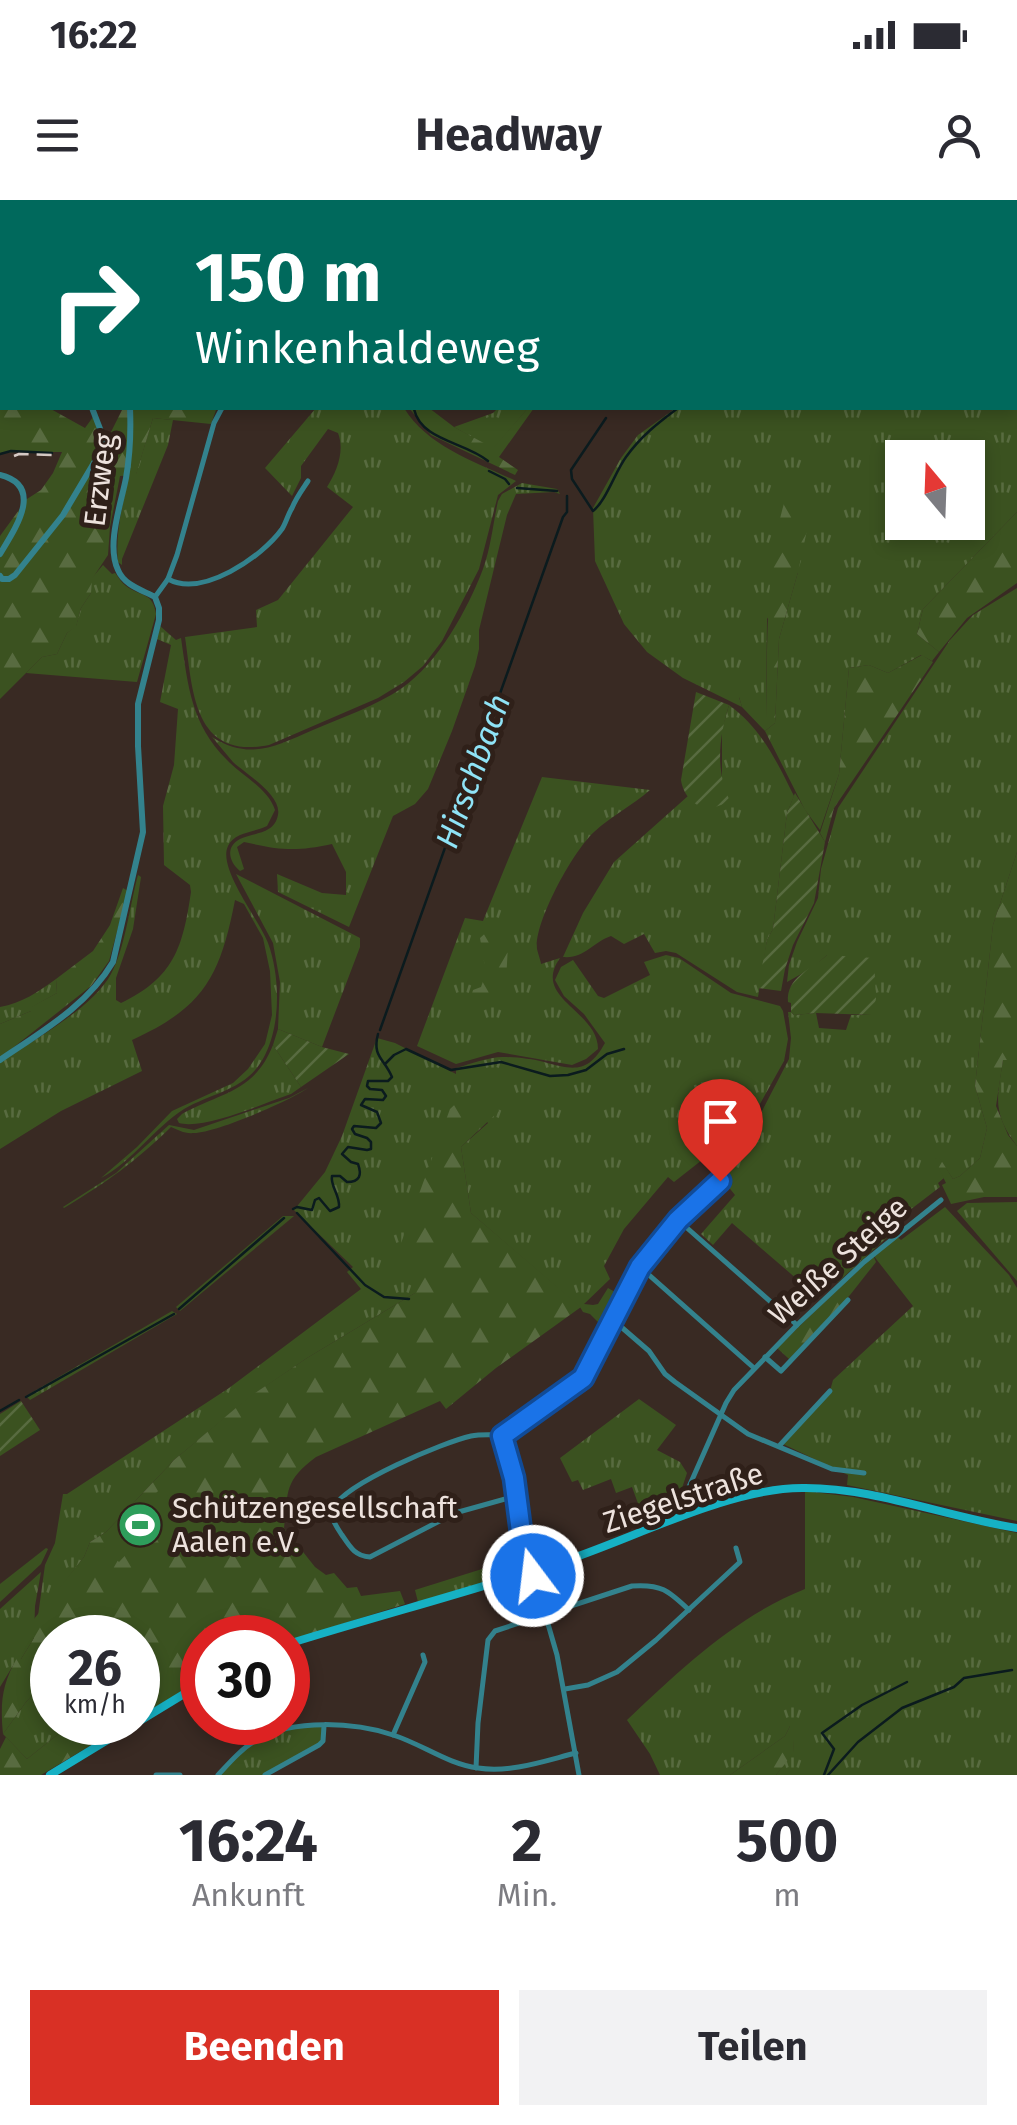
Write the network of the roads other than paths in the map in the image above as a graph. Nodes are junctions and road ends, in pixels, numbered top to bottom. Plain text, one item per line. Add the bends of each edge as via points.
1 (93, 410) edge
2 (130, 410) edge
3 (221, 410) edge
4 (0, 475) edge
5 (308, 481) dead end
6 (0, 554) edge
7 (0, 576) edge
8 (168, 579) junction
9 (155, 597) junction
10 (0, 1060) edge
11 (720, 1181) dead end
12 (941, 1200) dead end
13 (678, 1220) junction
14 (640, 1267) junction
15 (848, 1300) dead end
16 (612, 1319) junction
17 (797, 1325) junction
18 (766, 1357) junction
19 (754, 1368) junction
20 (830, 1391) dead end
21 (722, 1416) junction
22 (502, 1436) junction
23 (780, 1446) junction
24 (864, 1474) dead end
25 (517, 1496) junction
26 (688, 1516) junction
27 (1017, 1528) edge
28 (736, 1548) dead end
29 (531, 1571) junction
30 (689, 1610) junction
31 (546, 1615) junction
32 (310, 1637) edge
33 (422, 1655) dead end
34 (565, 1690) junction
35 (324, 1725) junction
36 (393, 1734) junction
37 (99, 1745) edge
38 (576, 1753) junction
39 (476, 1768) junction
40 (50, 1775) edge
41 (156, 1775) edge
42 (180, 1775) edge
43 (218, 1775) edge
44 (265, 1775) edge
45 (578, 1775) edge

1 - 7 street, Erzweg via 104,438 94,461 63,515 15,575
2 - 9 street, Erzweg via 114,556 124,580
3 - 8 street
4 - 6 street via 20,486 24,502
5 - 8 street via 283,527 231,574 182,584
8 - 9 street
9 - 10 street via 159,620 138,704 144,832 113,962 84,1000
11 - 13 street
12 - 17 street, Weiße Steige
13 - 14 street
13 - 17 street
14 - 16 street
14 - 19 street
15 - 18 street, Weiße Steige via 781,1370
16 - 21 street via 666,1374
16 - 22 street via 583,1378
17 - 18 street, Weiße Steige
18 - 19 street, Weiße Steige
19 - 21 street, Weiße Steige
20 - 23 street
21 - 23 street
21 - 26 street, Weiße Steige via 688,1489
22 - 25 street
22 - 25 street via 458,1439 368,1479 336,1502 334,1524 352,1550 370,1557 455,1514
23 - 24 street via 832,1470
25 - 29 street
26 - 27 main road, Ziegelstraße via 798,1488 844,1490
26 - 29 main road, Ziegelstraße
28 - 30 street via 740,1562
29 - 31 street
29 - 32 main road, Ziegelstraße
30 - 31 street via 652,1584
30 - 34 street via 617,1672
31 - 34 street
31 - 39 street via 488,1640
33 - 36 street via 425,1662
34 - 38 street
35 - 36 street
35 - 43 street via 275,1730
35 - 44 street via 319,1745
36 - 39 street
37 - 40 main road
38 - 39 street via 528,1766
38 - 45 street
41 - 42 street

